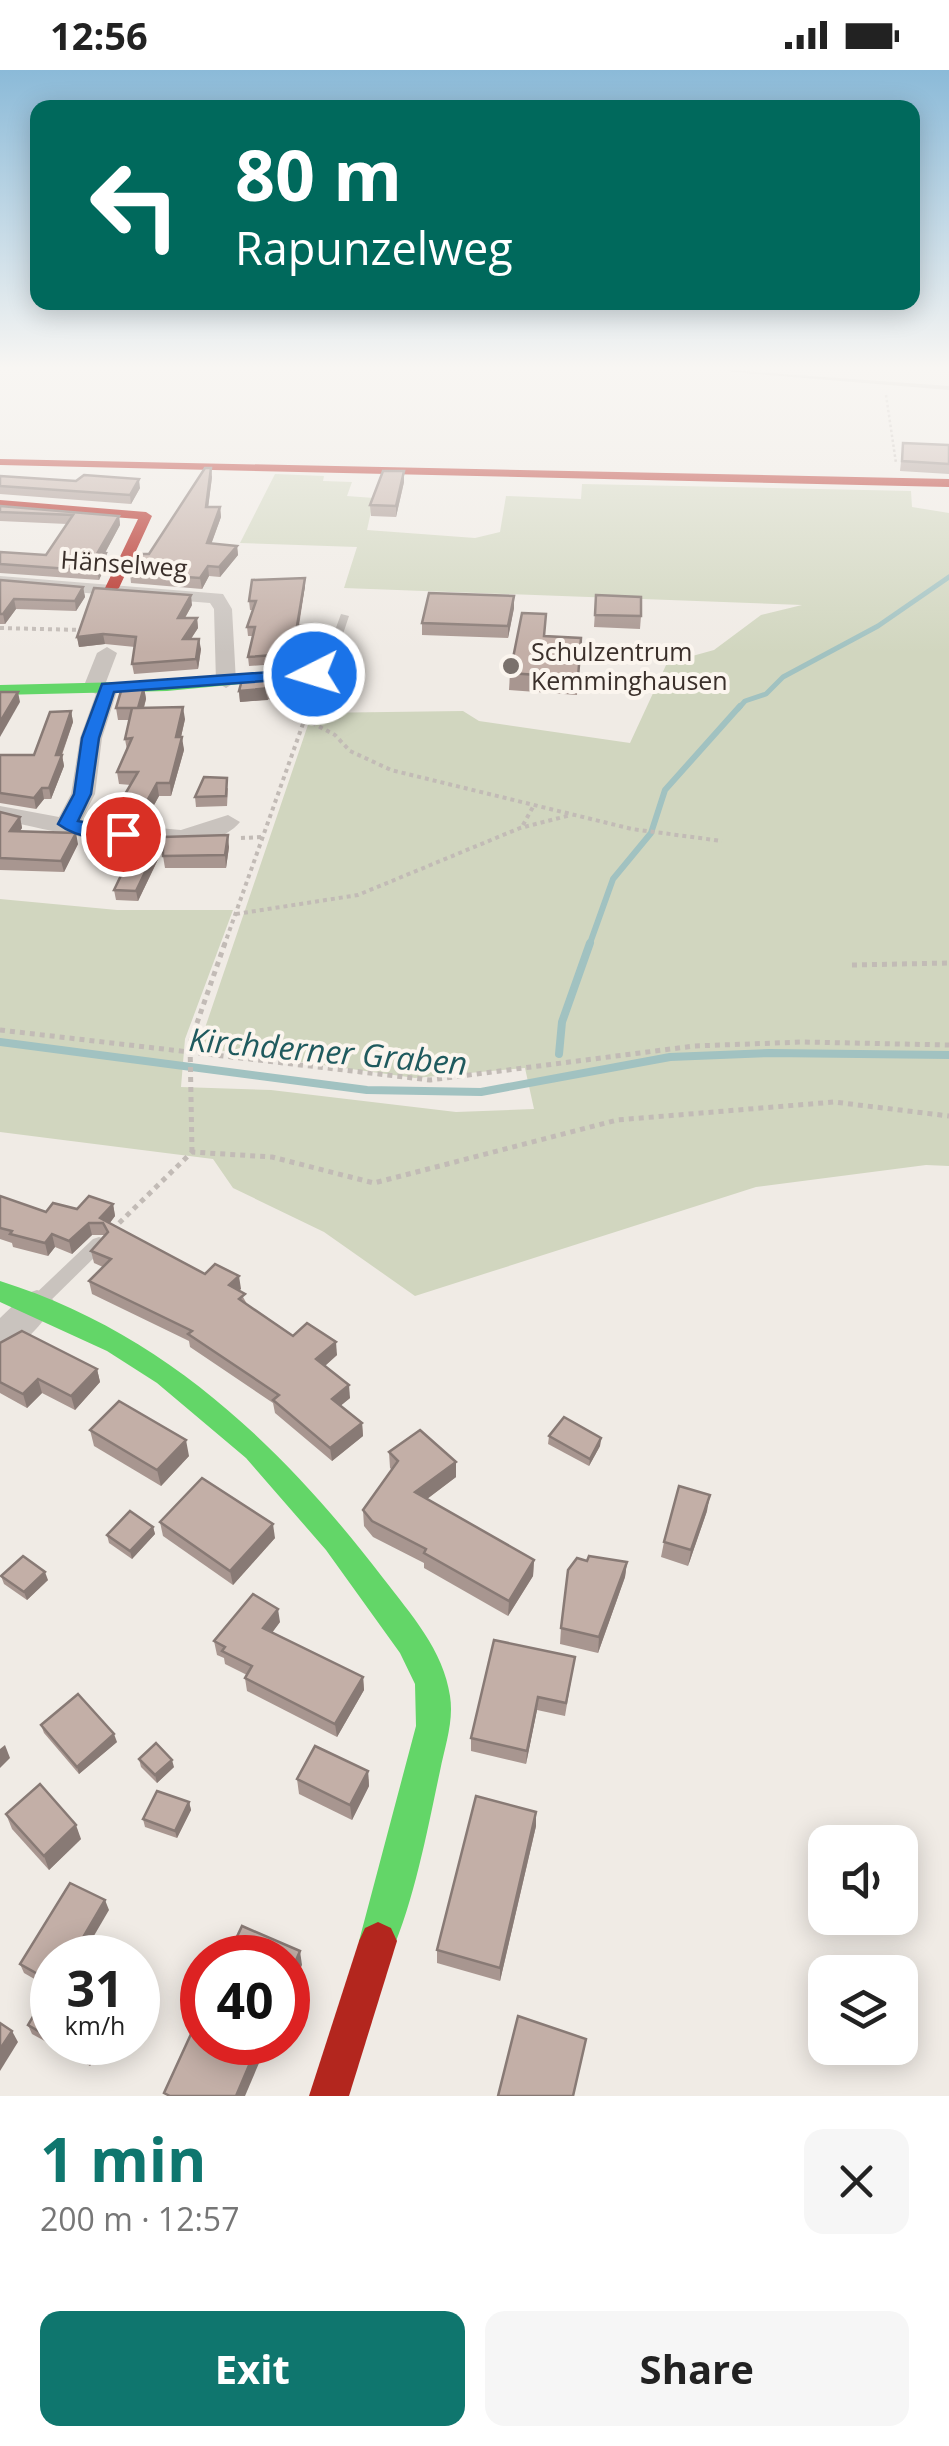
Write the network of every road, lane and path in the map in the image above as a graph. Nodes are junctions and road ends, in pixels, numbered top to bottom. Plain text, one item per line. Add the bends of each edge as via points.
1 (115, 465) edge
2 (949, 483) edge
3 (0, 504) edge
4 (0, 581) edge
5 (112, 588) junction
6 (344, 616) dead end
7 (0, 628) edge
8 (90, 630) edge
9 (107, 653) dead end
10 (317, 673) junction
11 (226, 682) junction
12 (100, 688) junction
13 (0, 690) edge
14 (306, 719) junction
15 (534, 805) junction
16 (0, 814) edge
17 (578, 814) junction
18 (228, 822) dead end
19 (67, 824) junction
20 (523, 825) junction
21 (722, 841) dead end
22 (236, 914) junction
23 (949, 963) edge
24 (852, 965) dead end
25 (0, 1030) edge
26 (949, 1045) edge
27 (190, 1057) junction
28 (949, 1116) edge
29 (192, 1152) junction
30 (99, 1243) joint
31 (0, 1291) edge
32 (37, 1303) junction
33 (0, 1341) edge
34 (329, 2096) edge

1 - 2 street
3 - 5 street via 146,516
4 - 5 street, Hänselweg
5 - 11 street, Hänselweg via 221,600
6 - 10 lane via 328,664
7 - 8 path
9 - 12 street
10 - 11 street
10 - 14 path
11 - 12 street
12 - 13 street
12 - 19 street via 82,794
14 - 15 path via 391,770
14 - 22 path
15 - 17 path
15 - 20 path
16 - 19 street
17 - 20 path
17 - 21 path via 662,835
18 - 19 street via 190,837 100,834
20 - 22 path via 374,891
22 - 27 path
23 - 24 path
25 - 27 path
26 - 27 path via 720,1044 430,1080
27 - 29 path
28 - 29 path via 834,1102 617,1120 374,1183 272,1156
29 - 30 path
30 - 32 lane
31 - 32 street
32 - 33 street
32 - 34 street via 112,1335 161,1366 252,1441 362,1573 417,1655 433,1692 412,1823

